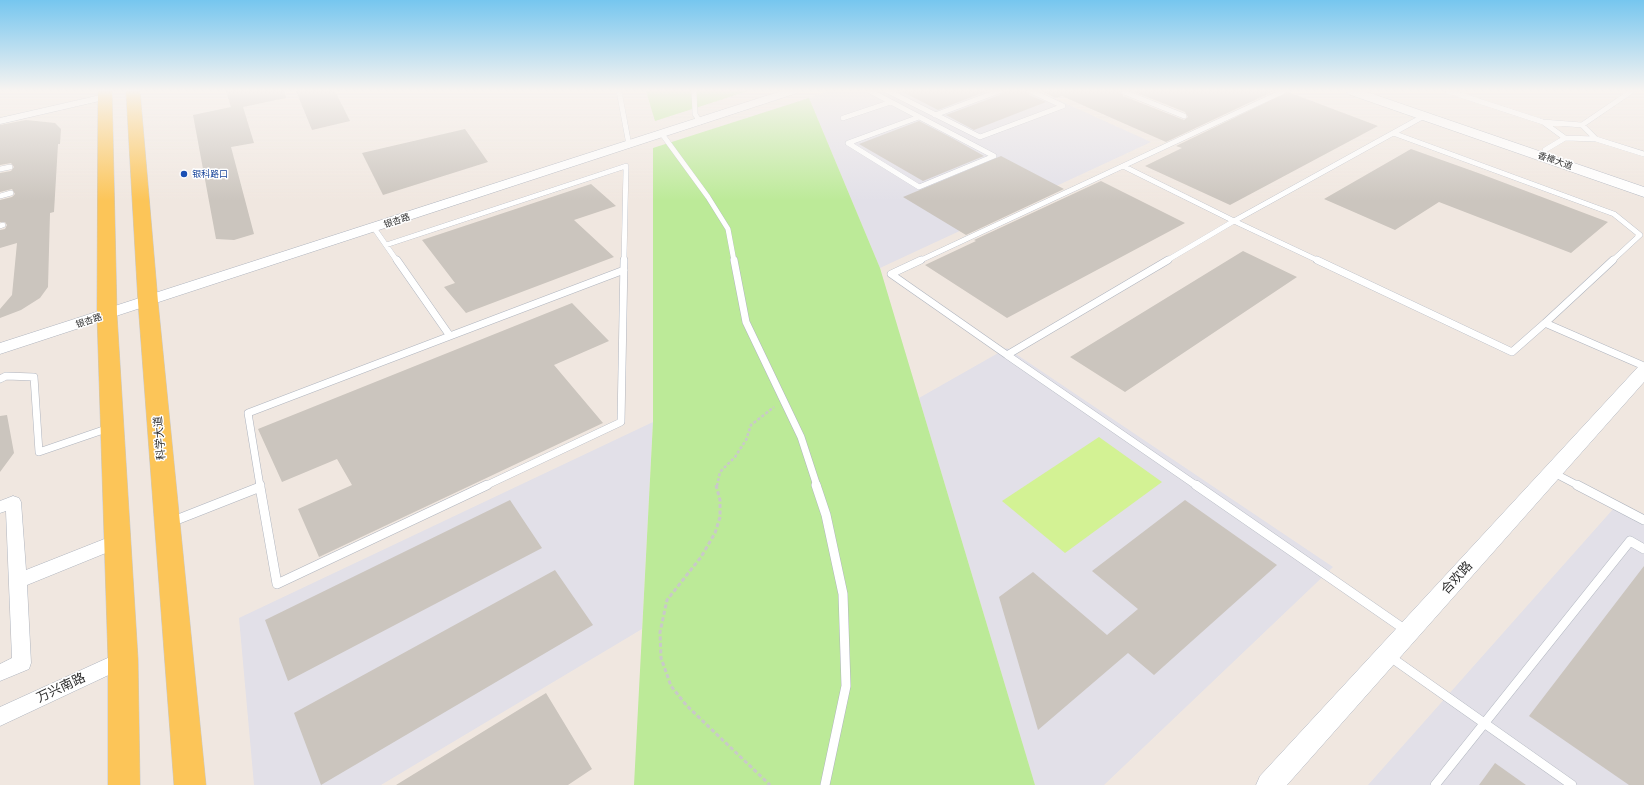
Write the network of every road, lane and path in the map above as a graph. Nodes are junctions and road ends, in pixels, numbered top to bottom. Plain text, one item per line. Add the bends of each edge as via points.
1 (105, 128) edge
2 (136, 128) edge
3 (626, 128) edge
4 (682, 128) edge
5 (891, 128) edge
6 (940, 128) edge
7 (961, 128) edge
8 (1005, 128) edge
9 (1205, 128) edge
10 (1404, 128) edge
11 (1458, 128) edge
12 (1479, 128) edge
13 (1551, 128) edge
14 (1585, 128) edge
15 (662, 134) junction
16 (1393, 134) junction
17 (1565, 138) junction
18 (1596, 139) junction
19 (629, 145) junction
20 (1545, 150) junction
21 (1644, 154) edge
22 (1123, 166) junction
23 (10, 167) dead end
24 (0, 169) edge
25 (1644, 184) edge
26 (1644, 192) edge
27 (11, 193) dead end
28 (0, 196) edge
29 (1234, 221) junction
30 (374, 228) junction
31 (386, 245) junction
32 (624, 270) junction
33 (148, 302) junction
34 (107, 315) junction
35 (1545, 323) junction
36 (450, 336) junction
37 (0, 349) edge
38 (1007, 355) junction
39 (1644, 366) edge
40 (1644, 371) edge
41 (0, 378) edge
42 (784, 399) junction
43 (112, 427) junction
44 (1552, 472) junction
45 (260, 487) junction
46 (0, 507) edge
47 (1644, 520) edge
48 (168, 523) junction
49 (117, 541) junction
50 (1644, 549) edge
51 (18, 581) junction
52 (1408, 632) junction
53 (1387, 655) junction
54 (123, 659) junction
55 (0, 673) edge
56 (0, 717) edge
57 (1484, 723) junction
58 (124, 785) edge
59 (190, 785) edge
60 (770, 785) edge
61 (825, 785) edge
62 (1269, 785) edge
63 (1435, 785) edge
64 (1572, 785) edge

1 - 34 main road
2 - 33 main road, 科学大道
3 - 19 lane
4 - 15 street, 银杏路
5 - 6 lane via 848,143 919,187 994,156
7 - 8 lane via 980,137
9 - 22 lane
10 - 16 lane
11 - 26 main road, 香樟大道
12 - 20 main road, 香樟大道
13 - 17 lane
14 - 18 lane
15 - 19 street, 银杏路
15 - 42 lane via 728,229 746,322
16 - 29 lane
16 - 35 lane via 1614,214 1640,235
17 - 18 lane
17 - 20 lane
18 - 21 lane
19 - 30 street, 银杏路
20 - 25 main road, 香樟大道
22 - 29 lane
22 - 38 lane via 891,274
23 - 24 lane
27 - 28 lane
29 - 35 lane via 1512,352
29 - 38 lane
30 - 31 lane
30 - 33 street, 银杏路
31 - 32 lane via 626,166
31 - 36 lane
32 - 36 lane
32 - 45 lane via 621,422 277,584
33 - 34 street, 银杏路
33 - 48 main road, 科学大道
34 - 37 street, 银杏路
34 - 43 main road
35 - 39 lane
36 - 45 lane via 248,413
38 - 52 lane
40 - 44 street, 合欢路
41 - 43 lane via 34,377 39,452
42 - 60 path via 751,425 746,440 735,457 720,472 716,484 720,500 720,517 714,533 697,562 667,600 660,632 661,658 670,686
42 - 61 lane via 801,436 826,516 843,594 846,686
43 - 49 main road
44 - 47 lane
44 - 52 street, 合欢路
45 - 48 lane
46 - 51 street via 13,502
48 - 59 main road, 科学大道
49 - 51 street
49 - 54 main road
50 - 57 lane via 1630,541
51 - 55 street via 22,662
52 - 53 street, 合欢路
53 - 57 lane
53 - 62 street, 合欢路
54 - 56 street, 万兴南路
54 - 58 main road
57 - 63 lane
57 - 64 lane

